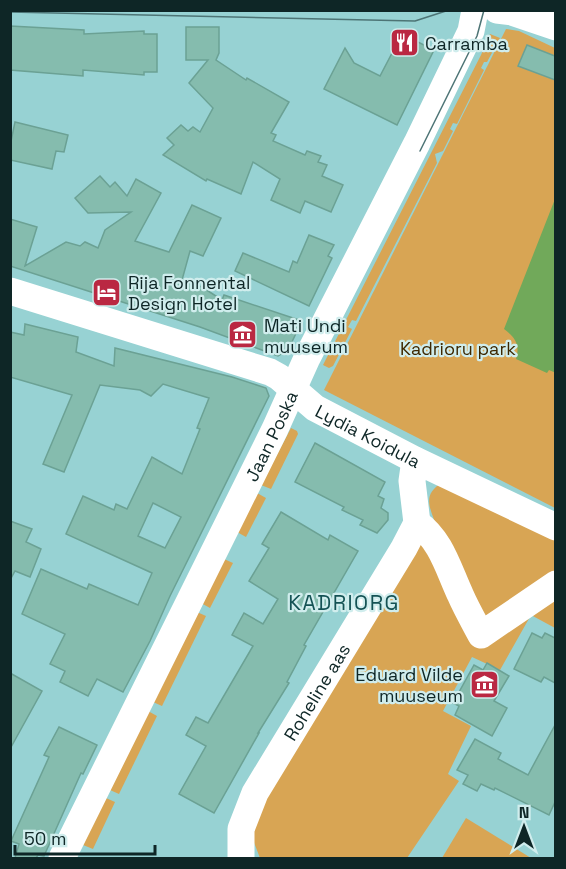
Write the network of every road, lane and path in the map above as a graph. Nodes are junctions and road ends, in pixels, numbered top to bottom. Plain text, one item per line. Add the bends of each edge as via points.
1 (475, 10) edge
2 (497, 10) edge
3 (555, 27) edge
4 (10, 291) edge
5 (293, 391) junction
6 (415, 460) junction
7 (417, 523) junction
8 (555, 527) edge
9 (555, 584) edge
10 (62, 858) edge
11 (241, 858) edge

1 - 5 street, Jaan Poska via 471,31
2 - 3 street
4 - 5 street, Lydia Koidula via 270,372
5 - 6 street, Lydia Koidula via 315,408
5 - 10 street, Jaan Poska
6 - 7 street via 412,481
6 - 8 street, Lydia Koidula
7 - 9 street via 439,546 481,635
7 - 11 street, Roheline aas via 255,793 241,829

